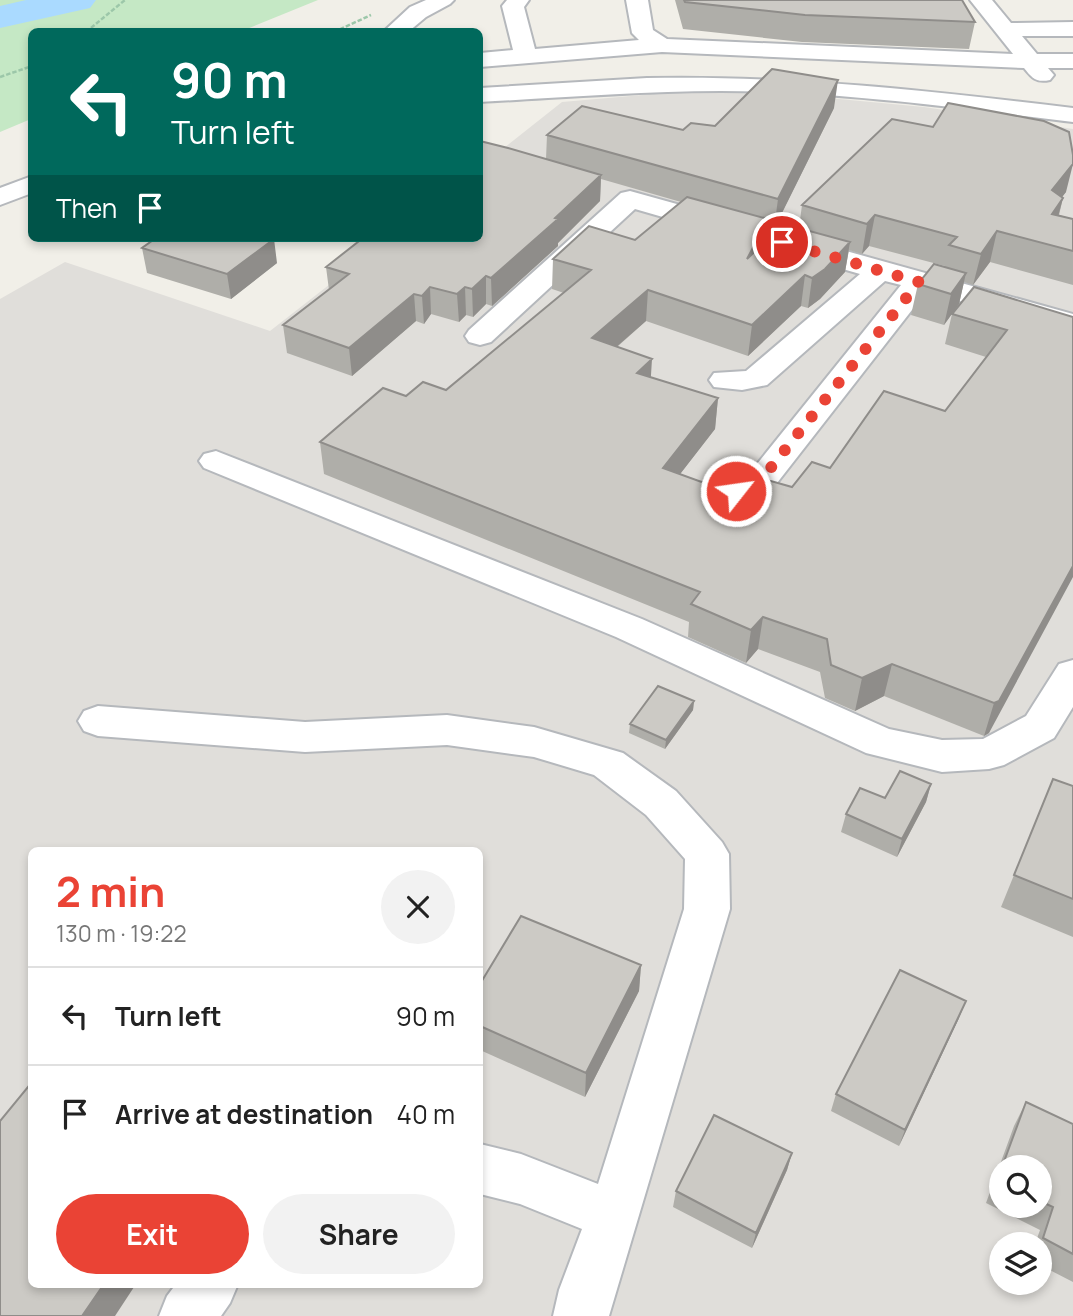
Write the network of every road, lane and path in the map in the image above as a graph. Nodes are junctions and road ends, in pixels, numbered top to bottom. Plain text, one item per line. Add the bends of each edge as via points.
1 (125, 0) edge
2 (443, 0) edge
3 (518, 0) edge
4 (637, 0) edge
5 (981, 0) edge
6 (91, 28) edge
7 (399, 28) edge
8 (1073, 29) edge
9 (1004, 30) junction
10 (662, 45) junction
11 (526, 56) junction
12 (483, 60) edge
13 (1029, 61) junction
14 (1073, 61) edge
15 (28, 68) edge
16 (0, 78) edge
17 (483, 95) edge
18 (1073, 115) edge
19 (28, 186) edge
20 (0, 197) edge
21 (880, 271) junction
22 (919, 282) junction
23 (1073, 323) edge
24 (480, 336) dead end
25 (724, 380) dead end
26 (216, 461) dead end
27 (698, 491) edge
28 (1073, 674) edge
29 (98, 720) dead end
30 (483, 1170) edge
31 (614, 1216) junction
32 (208, 1288) edge
33 (187, 1316) edge
34 (581, 1316) edge

1 - 6 path
2 - 7 street
3 - 11 street via 513,6
4 - 10 street via 643,33
5 - 9 street
8 - 9 street
9 - 13 street
10 - 11 street
10 - 13 street
11 - 12 street
13 - 14 street
13 - 18 street
15 - 16 path
17 - 18 street via 627,83 715,83 816,87
19 - 20 street
21 - 22 street
21 - 24 street via 617,195
21 - 25 street via 756,378
22 - 23 street
22 - 27 street via 765,475 736,491
26 - 28 street via 629,628 880,742 942,756 989,754 1040,727
29 - 31 street via 305,737 447,730 534,742 608,764 661,803 707,854 707,909
30 - 31 street via 521,1179
31 - 34 street
32 - 33 street

